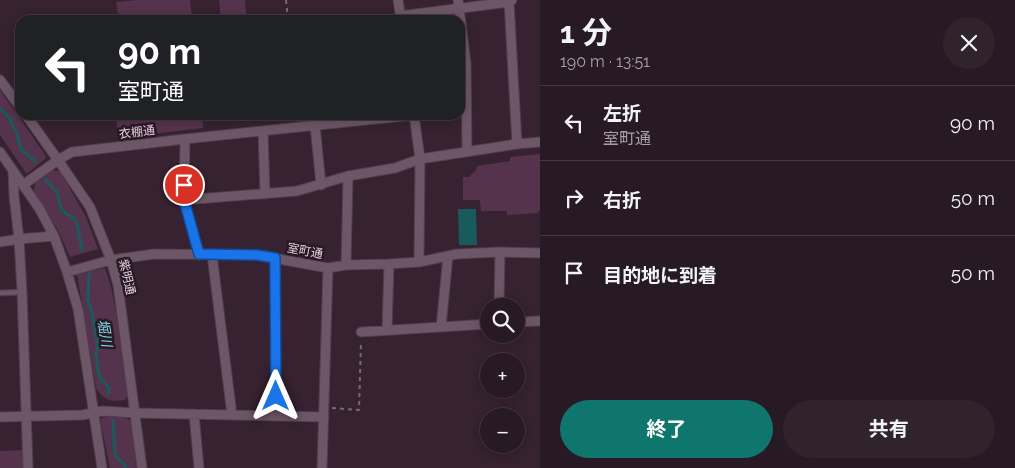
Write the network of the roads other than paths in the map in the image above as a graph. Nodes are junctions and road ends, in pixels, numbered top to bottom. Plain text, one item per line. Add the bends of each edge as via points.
1 (398, 0) edge
2 (511, 1) edge
3 (458, 4) edge
4 (400, 15) edge
5 (413, 15) edge
6 (465, 56) edge
7 (0, 80) edge
8 (15, 100) edge
9 (30, 120) edge
10 (364, 120) edge
11 (415, 120) edge
12 (315, 125) junction
13 (263, 131) junction
14 (185, 139) junction
15 (540, 142) edge
16 (517, 144) junction
17 (0, 152) edge
18 (467, 152) junction
19 (420, 159) junction
20 (3, 160) edge
21 (58, 160) junction
22 (13, 171) junction
23 (348, 176) junction
24 (23, 185) junction
25 (321, 185) junction
26 (264, 194) junction
27 (184, 200) junction
28 (54, 236) junction
29 (18, 239) junction
30 (0, 242) edge
31 (500, 252) junction
32 (540, 253) edge
33 (199, 254) junction
34 (212, 255) junction
35 (448, 256) junction
36 (275, 258) junction
37 (111, 260) junction
38 (419, 262) junction
39 (389, 264) junction
40 (346, 265) junction
41 (328, 268) junction
42 (67, 272) junction
43 (22, 292) junction
44 (0, 293) edge
45 (499, 298) edge
46 (540, 321) edge
47 (525, 322) edge
48 (480, 325) edge
49 (441, 327) junction
50 (387, 330) junction
51 (361, 332) road end
52 (324, 412) junction
53 (93, 413) junction
54 (135, 413) junction
55 (194, 414) junction
56 (232, 415) junction
57 (26, 416) junction
58 (276, 416) junction
59 (0, 417) edge
60 (28, 468) edge
61 (102, 468) edge
62 (142, 468) edge
63 (199, 468) edge
64 (322, 468) edge

1 - 4 street
2 - 3 street
2 - 16 street
3 - 5 street
6 - 18 street
7 - 8 street
9 - 21 street, 紫明通
10 - 12 street, 衣棚通
11 - 19 street
12 - 13 street, 衣棚通
12 - 25 street
13 - 14 street, 衣棚通
13 - 26 street
14 - 21 street, 衣棚通 via 72,152
14 - 27 street
15 - 16 street
16 - 18 street
17 - 20 street
18 - 19 street
19 - 23 street via 395,168
19 - 38 street
20 - 22 street
21 - 24 street, 衣棚通
21 - 37 street, 紫明通 via 90,207
22 - 24 street
22 - 29 street
23 - 25 street
23 - 40 street
24 - 28 street
25 - 26 street
26 - 27 street
27 - 33 street
28 - 29 street
28 - 42 street
29 - 30 street
29 - 43 street
31 - 32 street, 室町通
31 - 35 street, 室町通
31 - 45 street
33 - 34 street, 室町通
33 - 37 street, 室町通 via 154,254
34 - 36 street, 室町通
34 - 56 street
35 - 38 street, 室町通
35 - 49 street
36 - 41 street, 室町通
36 - 58 street
37 - 42 street, 室町通
37 - 54 street, 紫明通 via 118,285
38 - 39 street, 室町通
39 - 40 street, 室町通
39 - 50 street
40 - 41 street, 室町通
41 - 52 street
42 - 53 street via 78,309
43 - 44 lane
43 - 57 street
46 - 47 street
48 - 49 street
49 - 50 street
50 - 51 street
52 - 58 street
52 - 64 street
53 - 54 street
53 - 57 street
53 - 61 street
54 - 55 street
54 - 62 street, 紫明通
55 - 56 street
55 - 63 street
56 - 58 street
57 - 59 street
57 - 60 street

